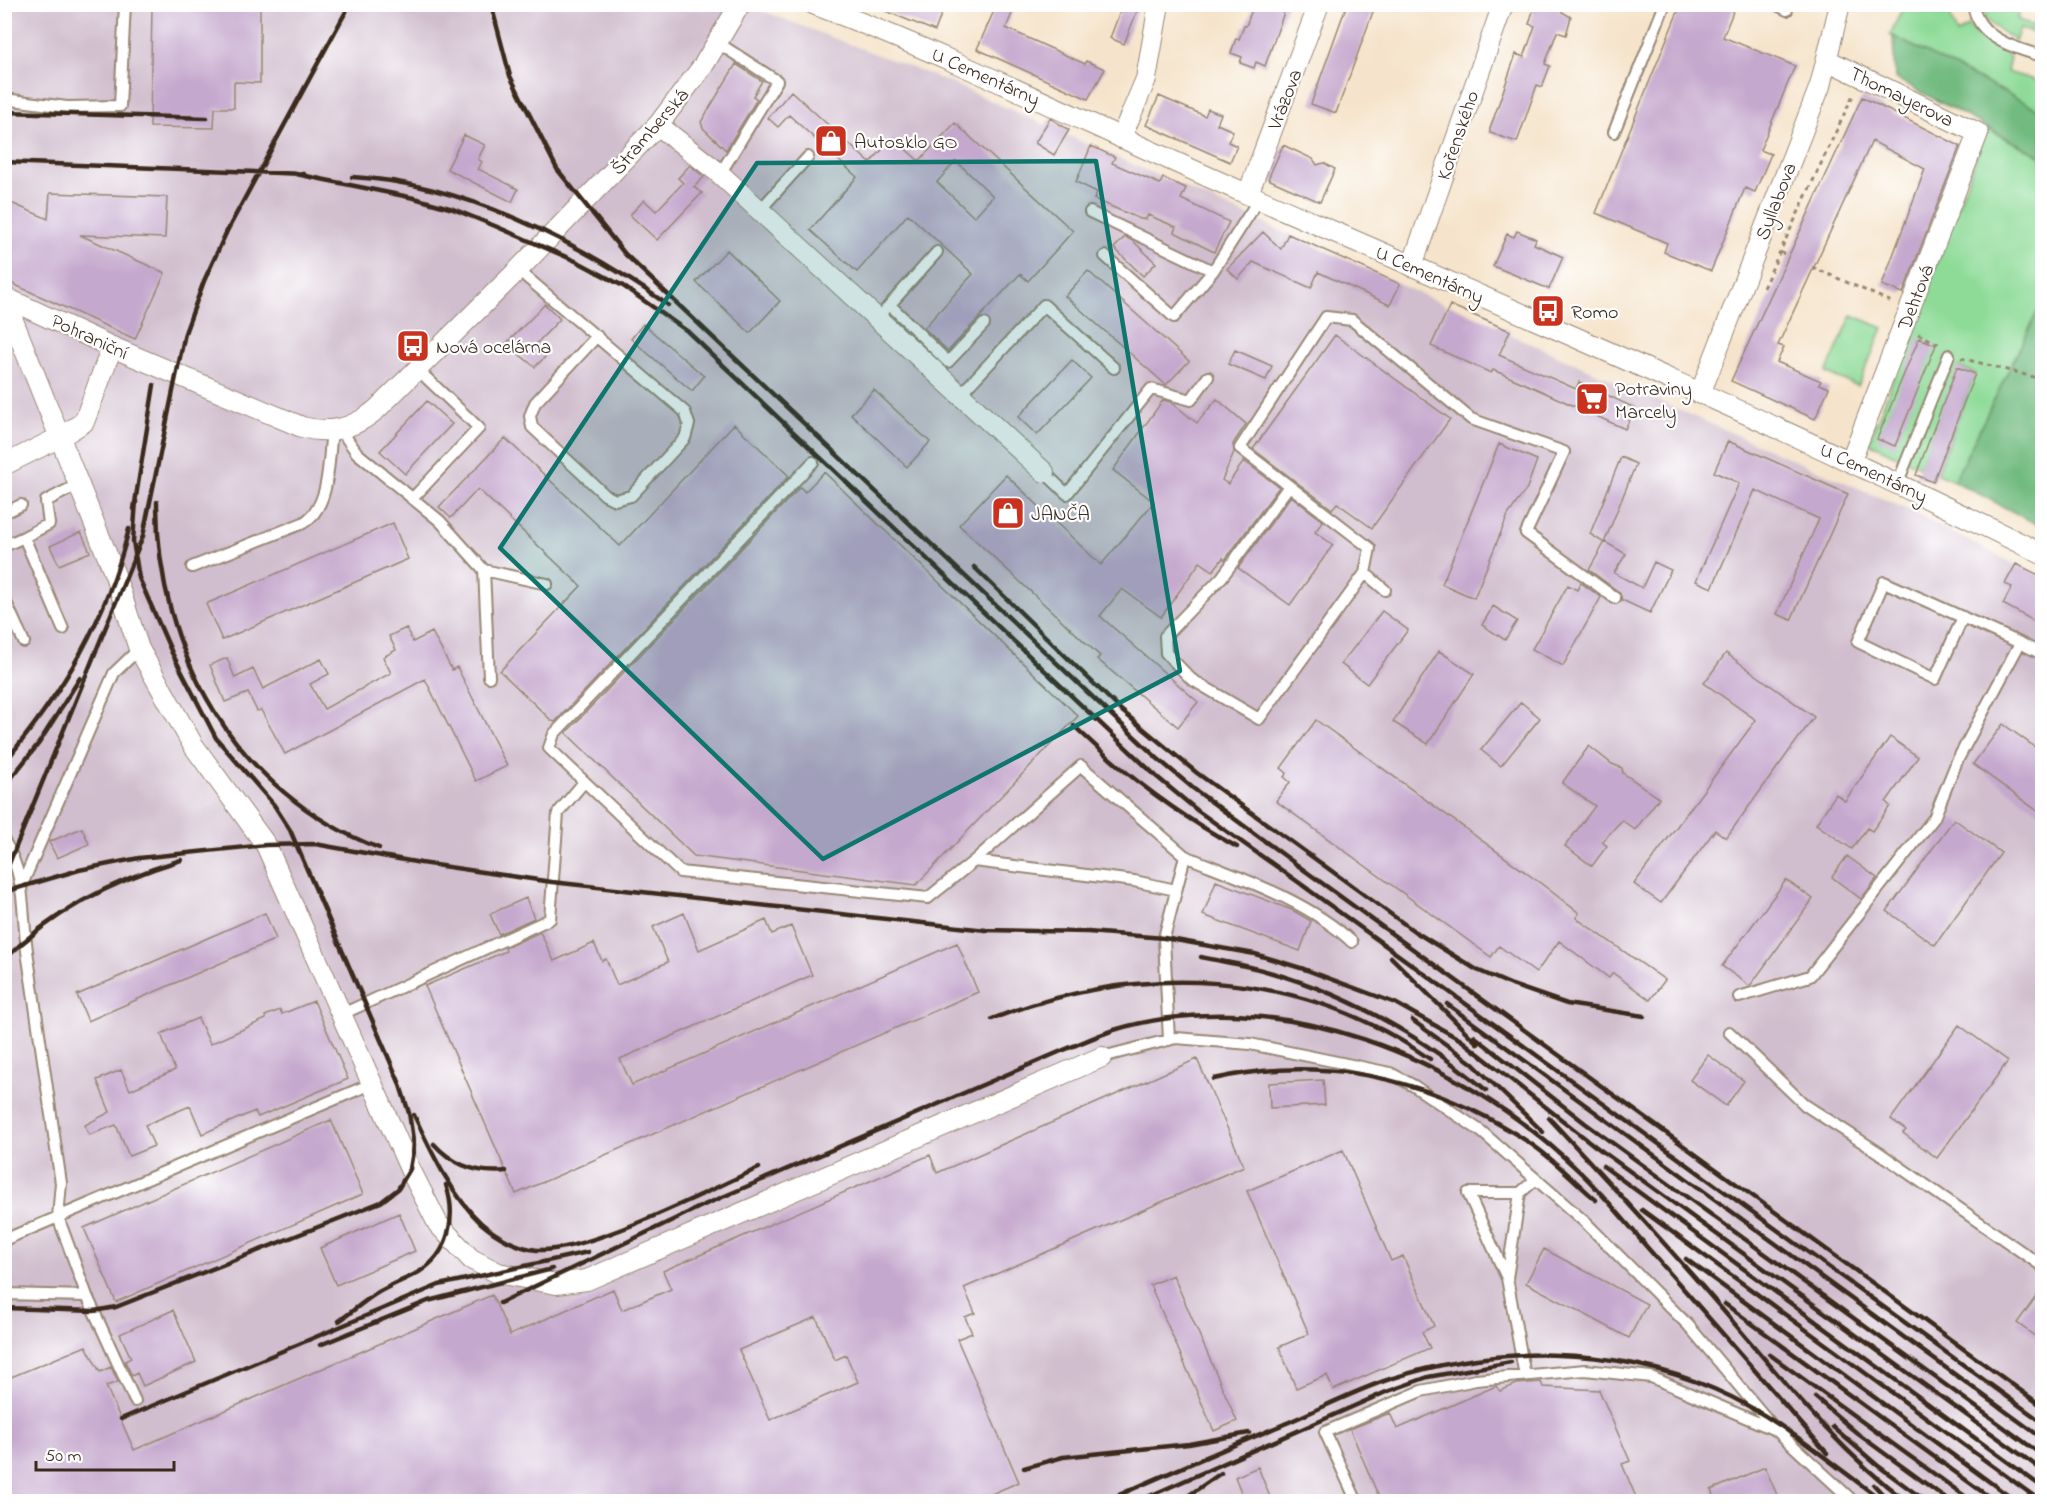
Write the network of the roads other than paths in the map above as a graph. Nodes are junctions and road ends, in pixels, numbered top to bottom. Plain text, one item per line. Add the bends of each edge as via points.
1 (125, 4) edge
2 (740, 4) edge
3 (813, 4) edge
4 (1158, 4) edge
5 (1319, 4) edge
6 (1503, 4) edge
7 (1665, 4) edge
8 (1774, 4) edge
9 (1840, 4) edge
10 (1973, 4) edge
11 (1787, 10) dead end
12 (718, 43) junction
13 (2043, 56) edge
14 (1827, 60) junction
15 (4, 99) edge
16 (658, 125) junction
17 (1614, 132) dead end
18 (1978, 133) joint
19 (1121, 138) junction
20 (808, 157) dead end
21 (720, 174) junction
22 (1254, 197) junction
23 (760, 210) junction
24 (1090, 212) dead end
25 (937, 252) dead end
26 (1105, 256) dead end
27 (1412, 266) junction
28 (518, 270) junction
29 (1214, 271) junction
30 (6, 298) edge
31 (884, 312) junction
32 (984, 324) dead end
33 (597, 336) junction
34 (112, 347) junction
35 (1949, 355) road end
36 (416, 368) junction
37 (1114, 368) dead end
38 (1208, 377) dead end
39 (960, 394) junction
40 (1700, 394) junction
41 (336, 430) junction
42 (60, 437) junction
43 (1851, 460) junction
44 (813, 462) dead end
45 (4, 465) edge
46 (1044, 472) joint
47 (1898, 482) junction
48 (79, 484) junction
49 (1289, 486) junction
50 (412, 499) junction
51 (21, 505) dead end
52 (4, 513) edge
53 (24, 537) junction
54 (4, 546) edge
55 (2043, 554) edge
56 (192, 567) dead end
57 (484, 570) junction
58 (1365, 573) junction
59 (547, 584) dead end
60 (1385, 590) dead end
61 (4, 598) edge
62 (1615, 598) dead end
63 (1963, 617) junction
64 (63, 629) dead end
65 (24, 642) dead end
66 (2020, 643) junction
67 (139, 649) junction
68 (2043, 654) edge
69 (489, 677) dead end
70 (584, 782) junction
71 (4, 841) edge
72 (1185, 856) junction
73 (974, 861) junction
74 (21, 887) junction
75 (1176, 890) junction
76 (1352, 942) dead end
77 (1739, 997) dead end
78 (340, 1015) junction
79 (1729, 1032) dead end
80 (1169, 1040) junction
81 (1102, 1057) joint
82 (371, 1084) junction
83 (1536, 1179) junction
84 (1520, 1193) junction
85 (58, 1217) junction
86 (4, 1240) edge
87 (2043, 1266) edge
88 (1507, 1278) junction
89 (4, 1294) edge
90 (87, 1296) junction
91 (1525, 1376) junction
92 (135, 1401) dead end
93 (1776, 1430) junction
94 (1357, 1502) edge
95 (1854, 1502) edge

1 - 15 lane via 120,106 67,107
2 - 12 street, Štramberská
3 - 19 street, U Cementárny via 951,59
4 - 19 street via 1146,80
5 - 22 street, Vrázova
6 - 27 street, Kořenského
7 - 17 lane
8 - 11 lane
9 - 14 street, Syllabova
10 - 13 lane via 1974,15 1991,36
12 - 16 street, Štramberská
12 - 21 lane via 777,81
14 - 18 street, Thomayerova
14 - 40 street, Syllabova
16 - 21 street
16 - 28 street, Štramberská
18 - 43 street, Dehtová
19 - 22 street, U Cementárny
20 - 23 lane
21 - 23 street
22 - 27 street, U Cementárny
22 - 29 lane
23 - 31 street
24 - 29 lane
25 - 31 lane
26 - 29 lane via 1174,318
27 - 40 street, U Cementárny
28 - 33 lane
28 - 36 street, Štramberská
30 - 34 street, Pohraniční
30 - 42 street
31 - 32 lane via 948,362
31 - 39 street
33 - 33 lane via 685,412 689,424 685,438 631,496 615,500 532,427 530,416 535,403
34 - 41 street, Pohraniční via 302,426
34 - 42 street via 84,422
35 - 47 lane
36 - 41 street, Štramberská via 362,422
36 - 50 lane via 479,428
37 - 39 lane via 1044,305
38 - 46 lane via 1191,400 1151,389 1067,494
39 - 46 street
40 - 43 street, U Cementárny
41 - 50 lane via 351,448
41 - 56 lane via 316,514 303,523
42 - 45 street
42 - 48 street
43 - 47 street, U Cementárny
44 - 70 lane via 554,734 549,748
47 - 55 street, U Cementárny
48 - 53 lane via 46,501 49,524
48 - 67 street
49 - 58 lane via 1370,548
49 - 58 lane via 1222,578 1165,636 1166,652 1191,679 1259,719
49 - 62 lane via 1240,448 1326,317 1352,320 1471,418 1564,452 1526,533
50 - 57 lane via 440,521
51 - 52 lane
53 - 54 lane
53 - 64 lane
57 - 59 lane
57 - 69 lane
58 - 60 lane
61 - 65 lane
63 - 63 lane via 1884,582 1857,642 1935,679
63 - 66 lane
66 - 68 lane
66 - 77 lane via 1957,761 1934,818 1810,976
67 - 74 lane via 114,673
67 - 78 street via 193,745 266,844
70 - 73 lane via 680,872 928,898
70 - 78 lane via 558,813 550,919
71 - 74 lane via 14,855
72 - 73 lane via 1081,766
72 - 75 lane
72 - 76 lane via 1261,886 1331,922
73 - 75 lane
74 - 85 lane via 60,1183
75 - 80 lane via 1164,938
78 - 82 street
79 - 87 lane via 1805,1105
80 - 81 lane
80 - 83 lane via 1250,1044 1390,1073 1482,1132
81 - 82 street via 600,1275 556,1284 482,1267 448,1237 410,1169
82 - 85 lane
83 - 84 lane
83 - 93 lane via 1688,1325
84 - 88 lane
84 - 88 lane via 1468,1193
85 - 86 lane
85 - 90 lane
88 - 91 lane
89 - 90 lane
90 - 92 lane
91 - 93 lane via 1585,1370 1652,1377
91 - 94 lane via 1421,1390 1326,1432
93 - 95 lane

